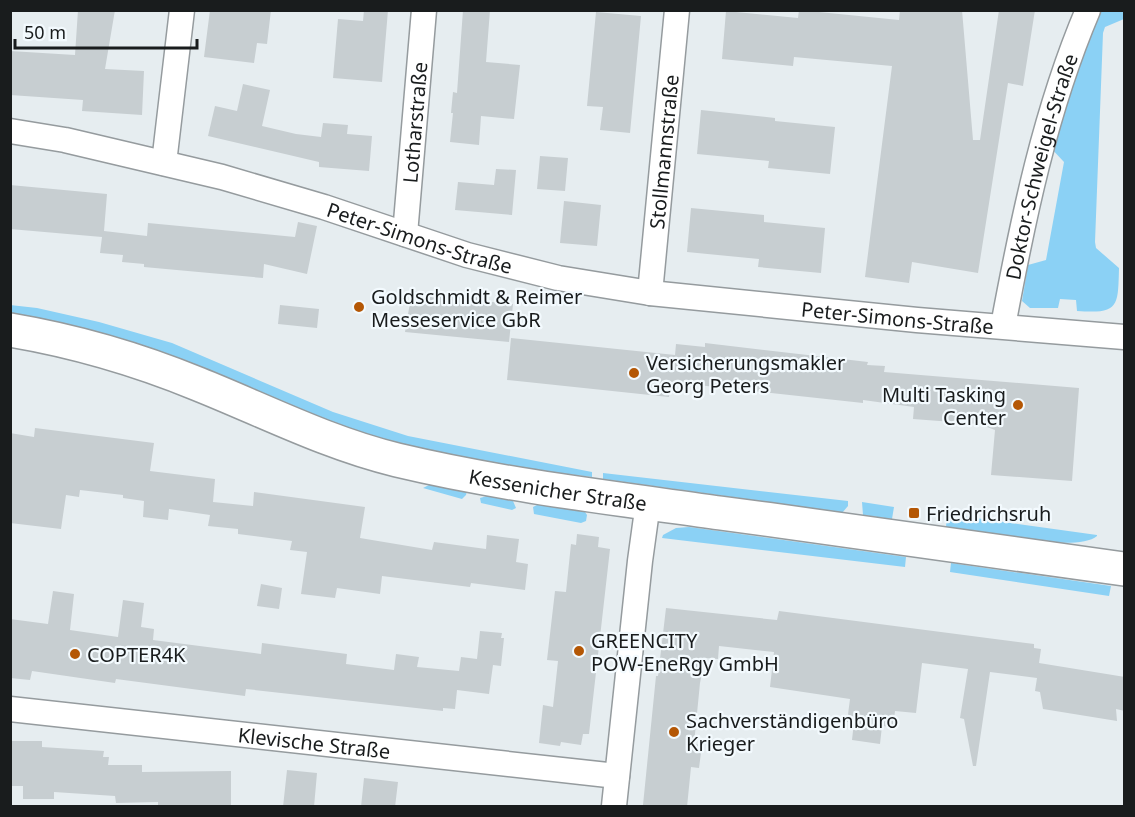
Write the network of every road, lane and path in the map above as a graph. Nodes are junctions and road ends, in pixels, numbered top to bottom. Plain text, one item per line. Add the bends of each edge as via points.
1 (182, 10) edge
2 (424, 10) edge
3 (677, 10) edge
4 (1088, 10) edge
5 (10, 131) edge
6 (164, 163) junction
7 (405, 234) junction
8 (650, 292) junction
9 (1003, 326) junction
10 (10, 330) edge
11 (1125, 337) edge
12 (648, 503) junction
13 (1125, 569) edge
14 (10, 709) edge
15 (617, 777) junction
16 (614, 807) edge

1 - 6 street
2 - 7 street, Lotharstraße
3 - 8 street, Stollmannstraße
4 - 9 street, Doktor-Schweigel-Straße via 1060,81 1042,143
5 - 6 street, Peter-Simons-Straße
6 - 7 street, Peter-Simons-Straße via 269,190
7 - 8 street, Peter-Simons-Straße via 548,276
8 - 9 street, Peter-Simons-Straße
9 - 11 street, Peter-Simons-Straße
10 - 12 main road, Kessenicher Straße via 73,342 141,363 316,434 392,459
12 - 13 main road, Kessenicher Straße
12 - 15 street
14 - 15 street, Klevische Straße
15 - 16 street

